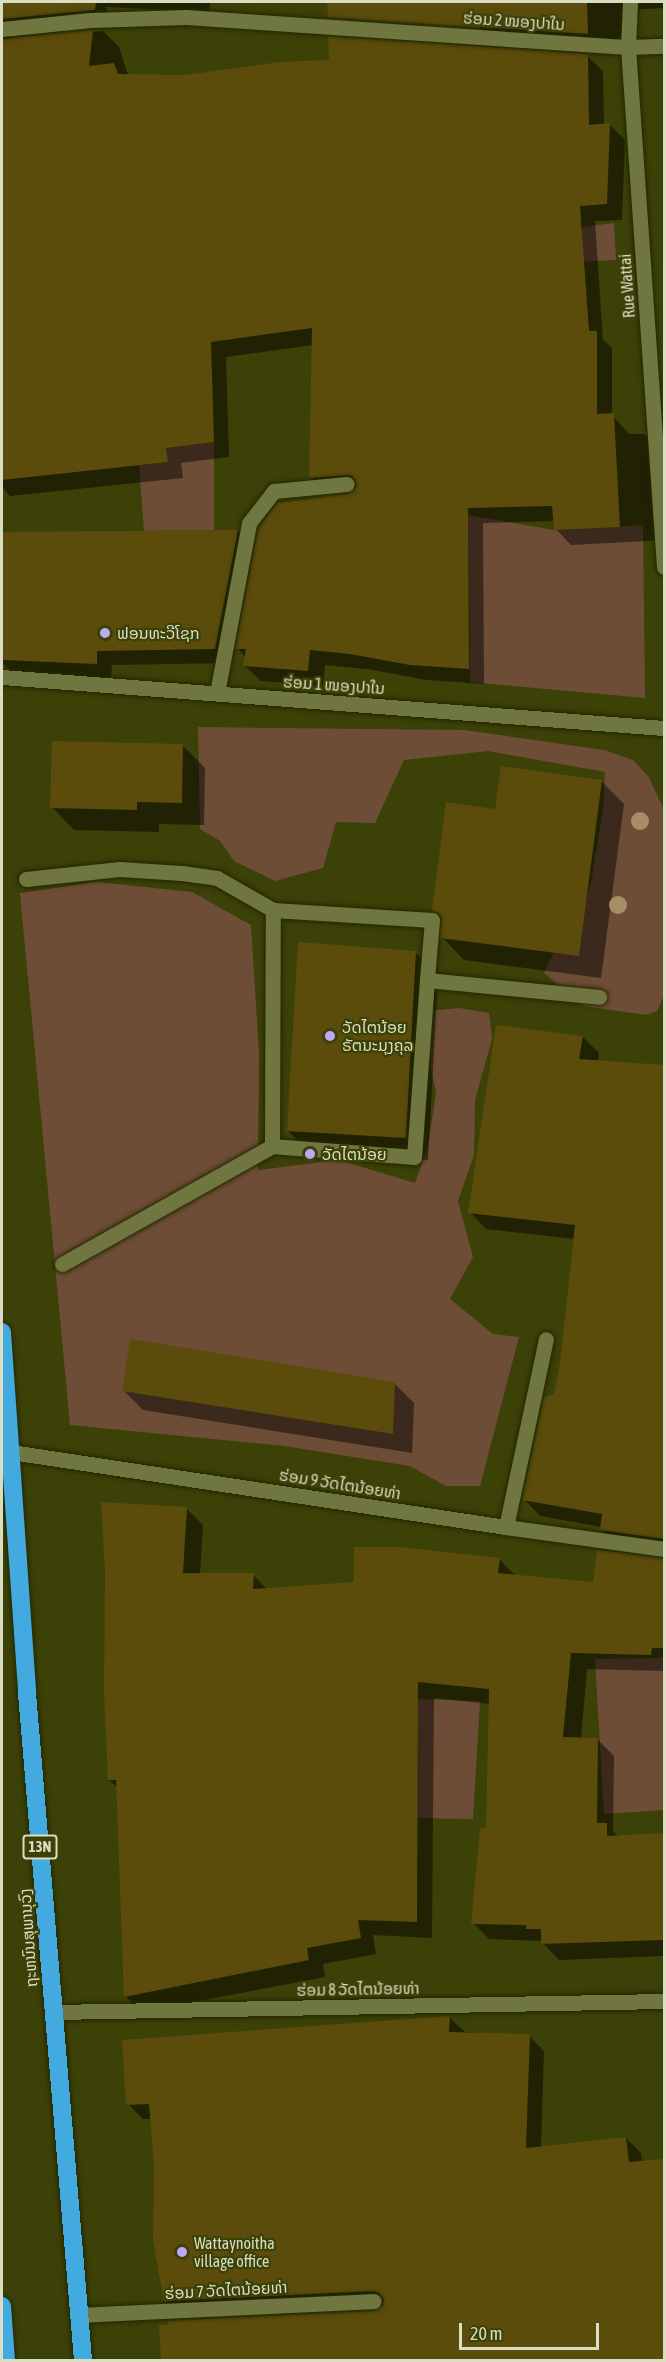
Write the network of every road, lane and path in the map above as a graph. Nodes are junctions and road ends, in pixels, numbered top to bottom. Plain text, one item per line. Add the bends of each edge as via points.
1 (630, 2) edge
2 (2, 28) edge
3 (664, 46) edge
4 (628, 47) junction
5 (659, 389) edge
6 (347, 484) dead end
7 (664, 567) edge
8 (2, 677) edge
9 (217, 693) junction
10 (664, 728) edge
11 (26, 879) dead end
12 (273, 910) junction
13 (427, 980) junction
14 (599, 997) dead end
15 (272, 1146) junction
16 (62, 1264) dead end
17 (2, 1332) edge
18 (546, 1339) dead end
19 (11, 1452) junction
20 (506, 1527) junction
21 (664, 1549) edge
22 (664, 2001) edge
23 (53, 2012) junction
24 (374, 2301) dead end
25 (2, 2306) edge
26 (79, 2315) junction
27 (6, 2361) edge
28 (83, 2361) edge

1 - 4 street, Rue Wattai
2 - 4 street, ຮ່ອມ 2 ໜອງປາໃນ via 186,17
3 - 4 street, ຮ່ອມ 2 ໜອງປາໃນ
4 - 5 street, Rue Wattai
5 - 7 street, Rue Wattai
6 - 9 street via 274,491 249,524
8 - 9 street, ຮ່ອມ 1 ໜອງປາໃນ
9 - 10 street, ຮ່ອມ 1 ໜອງປາໃນ
11 - 12 street via 118,869 182,873 217,878
12 - 13 street via 432,920
12 - 15 street
13 - 14 street
13 - 15 street via 414,1157
15 - 16 street
17 - 19 highway, ຖະຫນົນສຸພານຸວົງ / 13N
18 - 20 street
19 - 20 street, ຮ່ອມ 9 ວັດໄຕນ້ອຍທ່າ
19 - 23 highway, ຖະຫນົນສຸພານຸວົງ / 13N
20 - 21 street, ຮ່ອມ 9 ວັດໄຕນ້ອຍທ່າ
22 - 23 street, ຮ່ອມ 8 ວັດໄຕນ້ອຍທ່າ
23 - 26 highway, ຖະຫນົນສຸພານຸວົງ / 13N
24 - 26 street, ຮ່ອມ 7 ວັດໄຕນ້ອຍທ່າ
25 - 27 highway
26 - 28 highway, ຖະຫນົນສຸພານຸວົງ / 13N

